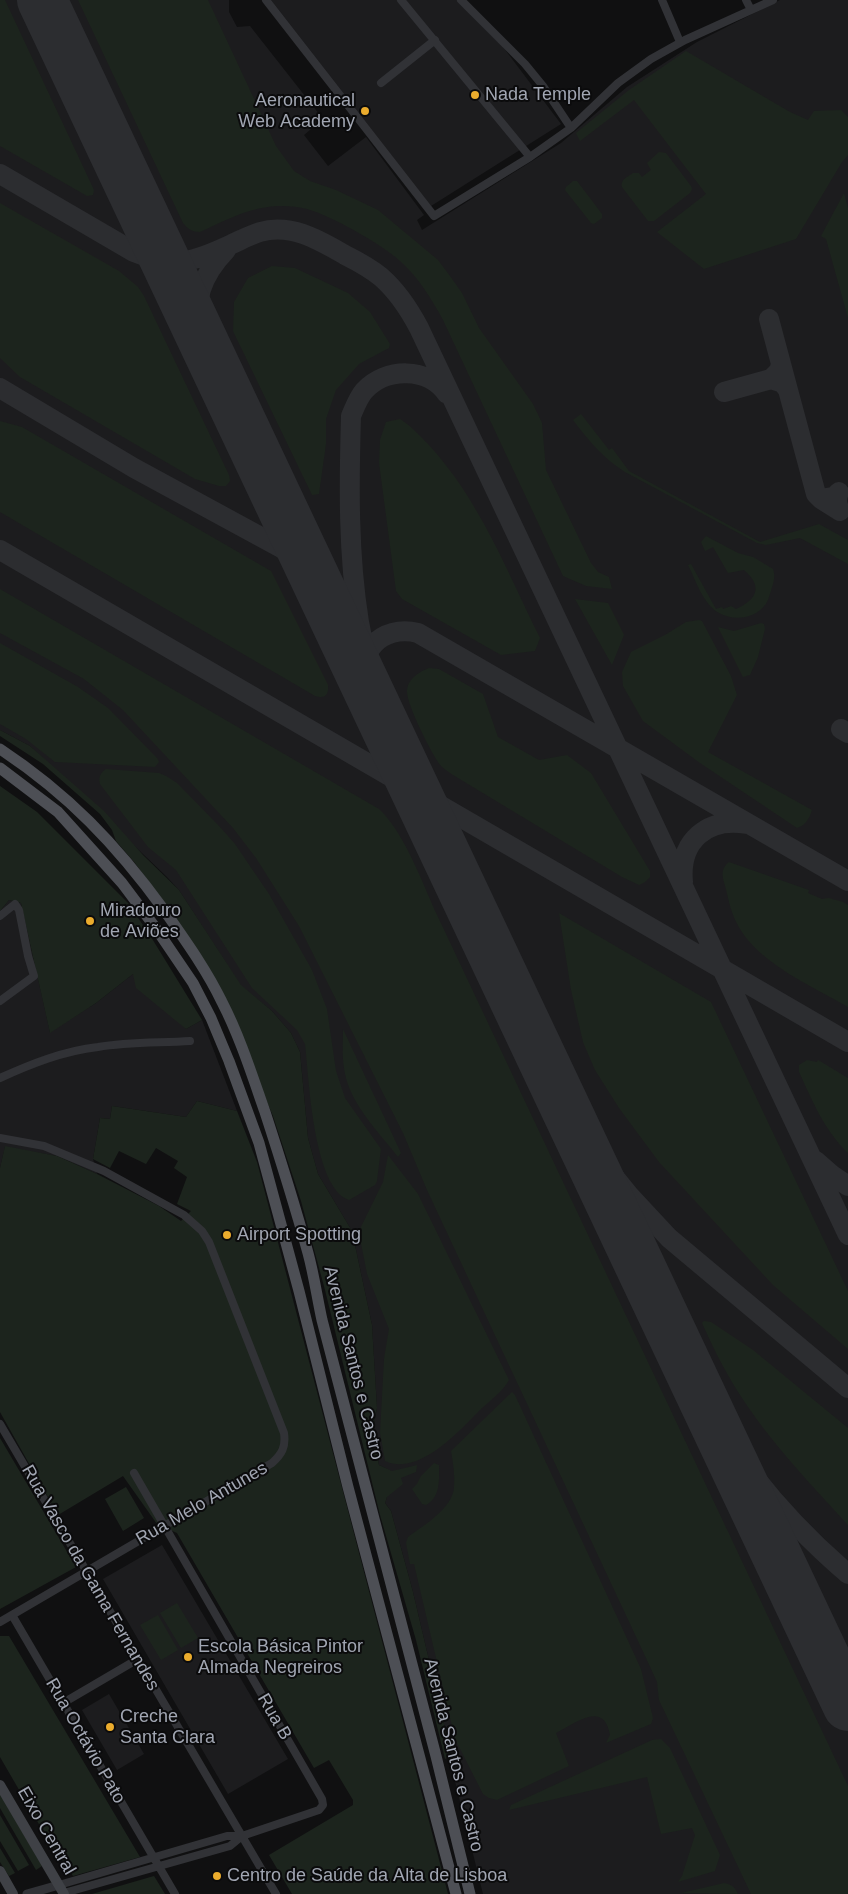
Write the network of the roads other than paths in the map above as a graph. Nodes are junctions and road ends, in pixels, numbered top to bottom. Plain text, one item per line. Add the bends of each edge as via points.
1 (266, 0) edge
2 (401, 0) edge
3 (461, 0) edge
4 (662, 0) edge
5 (746, 0) edge
6 (773, 0) edge
7 (751, 10) junction
8 (435, 40) junction
9 (680, 42) junction
10 (381, 83) dead end
11 (570, 128) junction
12 (530, 157) junction
13 (0, 749) edge
14 (0, 768) edge
15 (0, 916) edge
16 (0, 1001) edge
17 (190, 1041) dead end
18 (0, 1078) edge
19 (0, 1138) edge
20 (0, 1424) edge
21 (134, 1473) dead end
22 (164, 1526) junction
23 (86, 1572) junction
24 (12, 1615) junction
25 (0, 1622) edge
26 (138, 1659) junction
27 (63, 1703) junction
28 (0, 1784) edge
29 (242, 1836) junction
30 (153, 1857) junction
31 (159, 1867) junction
32 (0, 1871) edge
33 (62, 1892) edge
34 (14, 1894) edge
35 (27, 1894) edge
36 (175, 1894) edge
37 (276, 1894) edge
38 (456, 1894) edge
39 (470, 1894) edge

1 - 12 street via 434,216
2 - 8 street
3 - 11 street via 525,64
4 - 9 street
5 - 7 street
6 - 7 street
7 - 9 street
8 - 10 street
8 - 12 street
9 - 11 street via 618,83
11 - 12 street
13 - 39 main road, Avenida Santos e Castro via 68,799 96,826 138,875 206,971 224,1005 271,1130 308,1254 322,1320
14 - 38 main road, Avenida Santos e Castro via 58,812 122,883 192,983 229,1061 259,1143 292,1263
15 - 16 street via 15,904 19,910 34,976
17 - 18 street via 98,1046 58,1055
19 - 22 street, Rua Melo Antunes via 35,1144 104,1171 194,1223 209,1242 284,1432 284,1449 272,1464
20 - 23 street, Rua Vasco da Gama Fernandes
21 - 22 street, Rua B
22 - 23 street, Rua Melo Antunes
22 - 29 street, Rua B via 322,1798 323,1805 319,1810
23 - 24 street, Rua Melo Antunes
23 - 26 street, Rua Vasco da Gama Fernandes
24 - 25 street, Rua Melo Antunes
24 - 27 street, Rua Octávio Pato
26 - 27 street
26 - 29 street, Rua Vasco da Gama Fernandes
27 - 30 street, Rua Octávio Pato
28 - 33 main road, Eixo Central
29 - 30 street via 227,1836
29 - 31 street via 230,1846
29 - 37 street, Rua Vasco da Gama Fernandes
30 - 31 street, Rua Octávio Pato
30 - 33 street
31 - 33 street
31 - 36 street, Rua Octávio Pato
32 - 34 main road
33 - 35 street

